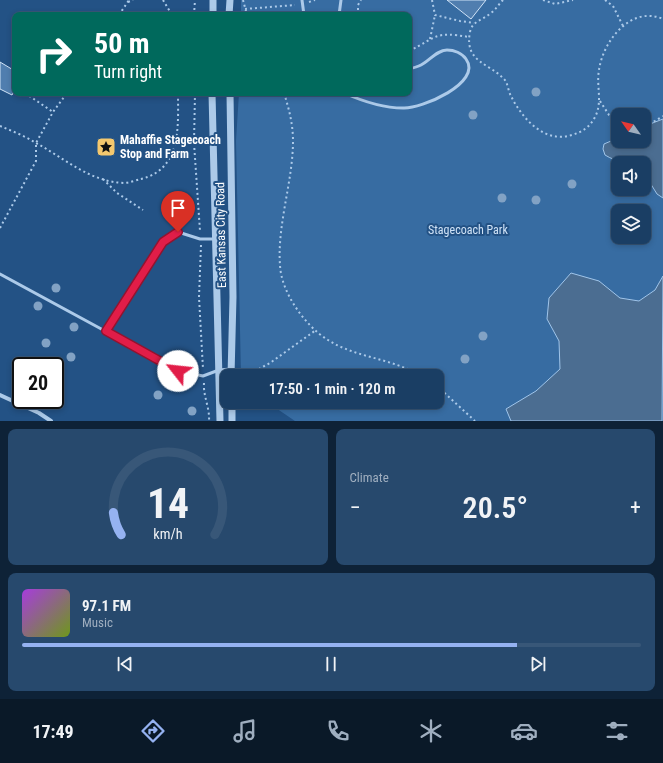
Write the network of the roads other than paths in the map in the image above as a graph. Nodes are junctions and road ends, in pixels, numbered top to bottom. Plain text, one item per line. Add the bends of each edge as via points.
1 (213, 0) edge
2 (230, 0) edge
3 (341, 0) edge
4 (302, 2) edge
5 (213, 12) edge
6 (230, 12) edge
7 (304, 12) edge
8 (339, 12) edge
9 (412, 68) edge
10 (212, 96) edge
11 (230, 96) edge
12 (351, 96) edge
13 (215, 239) junction
14 (0, 274) edge
15 (106, 331) junction
16 (231, 369) edge
17 (219, 370) junction
18 (0, 395) edge
19 (232, 409) edge
20 (51, 421) edge
21 (220, 421) edge
22 (232, 421) edge

1 - 5 street
2 - 6 street
3 - 8 lane
4 - 7 lane
9 - 12 lane via 446,50 463,55 469,70 465,79 442,96 422,105 404,109 362,101
10 - 13 street, East Kansas City Road
11 - 16 street, East Kansas City Road via 233,297
13 - 15 lane via 200,239 178,232 163,242
13 - 17 street, East Kansas City Road
14 - 15 lane
15 - 17 lane via 178,371 204,376
17 - 21 street, East Kansas City Road
18 - 20 street
19 - 22 street

